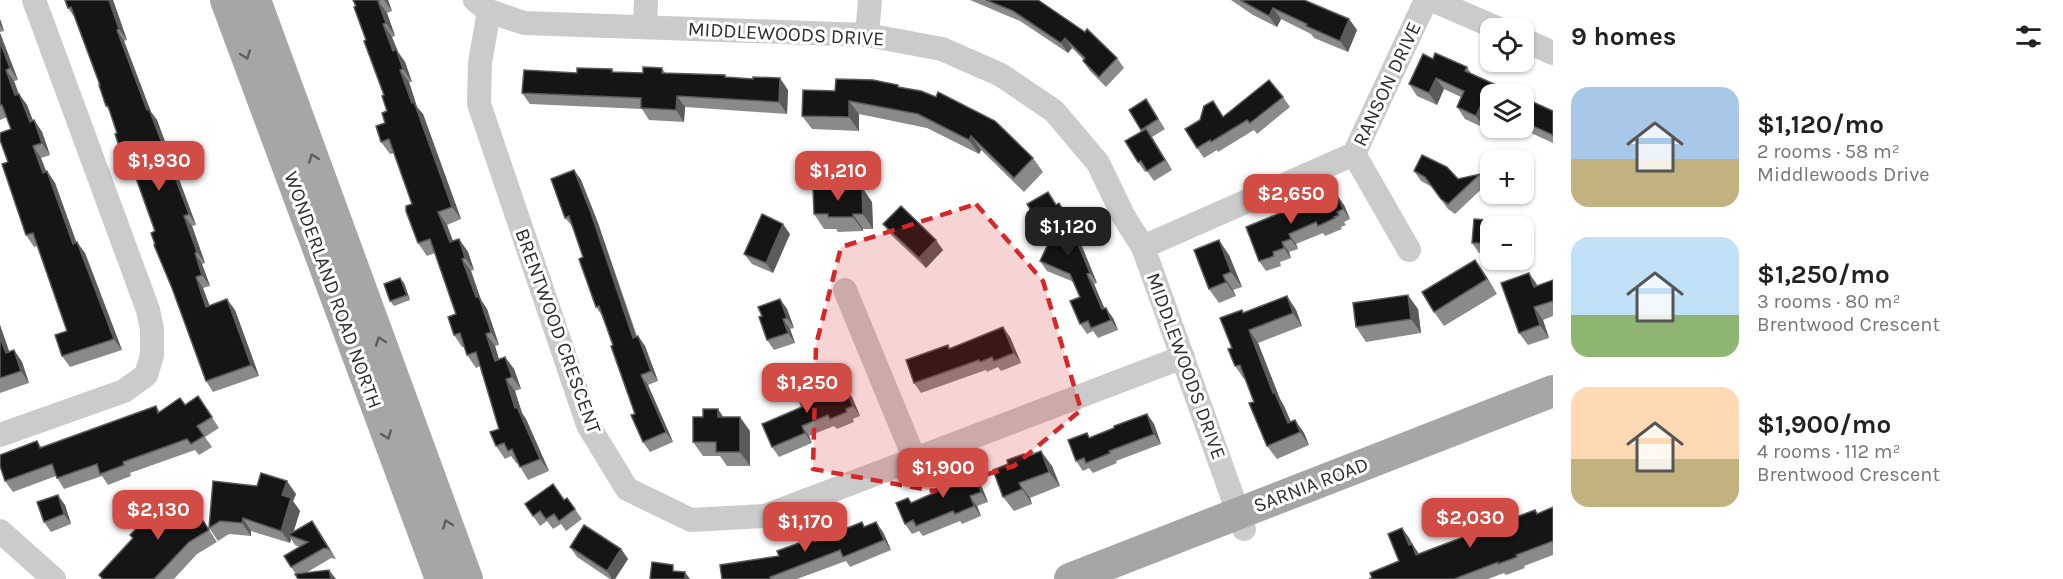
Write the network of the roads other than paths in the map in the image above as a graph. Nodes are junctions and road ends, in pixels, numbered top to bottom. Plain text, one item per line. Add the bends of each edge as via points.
1 (34, 0) edge
2 (226, 0) edge
3 (255, 0) edge
4 (646, 0) edge
5 (870, 0) edge
6 (1426, 0) edge
7 (1432, 0) edge
8 (482, 6) edge
9 (1480, 21) edge
10 (645, 26) junction
11 (867, 35) junction
12 (1534, 44) edge
13 (1553, 53) edge
14 (1354, 154) junction
15 (1143, 247) junction
16 (1409, 250) dead end
17 (845, 290) dead end
18 (1182, 357) junction
19 (1553, 391) edge
20 (1553, 412) edge
21 (0, 435) edge
22 (915, 460) junction
23 (1241, 521) junction
24 (0, 531) edge
25 (54, 579) edge
26 (441, 579) edge
27 (467, 579) edge
28 (1070, 579) edge
29 (1124, 579) edge

1 - 21 street via 148,310 152,355 146,375 124,391
2 -> 26 main road, WONDERLAND ROAD NORTH
27 -> 3 main road, WONDERLAND ROAD NORTH
4 - 10 street
5 - 11 street
6 - 14 street, RANSON DRIVE
7 - 9 street
8 - 10 street, MIDDLEWOODS DRIVE via 524,22
8 - 22 street, BRENTWOOD CRESCENT via 479,104 588,425 627,489 691,520 765,516
10 - 11 street, MIDDLEWOODS DRIVE
11 - 15 street, MIDDLEWOODS DRIVE via 942,49 1001,75 1053,111 1098,163
12 - 13 street
14 - 15 street, RANSON DRIVE
14 - 16 street
15 - 18 street, MIDDLEWOODS DRIVE
17 - 22 street
18 - 22 street, BRENTWOOD CRESCENT
18 - 23 street, MIDDLEWOODS DRIVE
19 - 23 main road, SARNIA ROAD
20 - 23 main road, SARNIA ROAD
23 - 28 main road, SARNIA ROAD
23 - 29 main road, SARNIA ROAD
24 - 25 street

